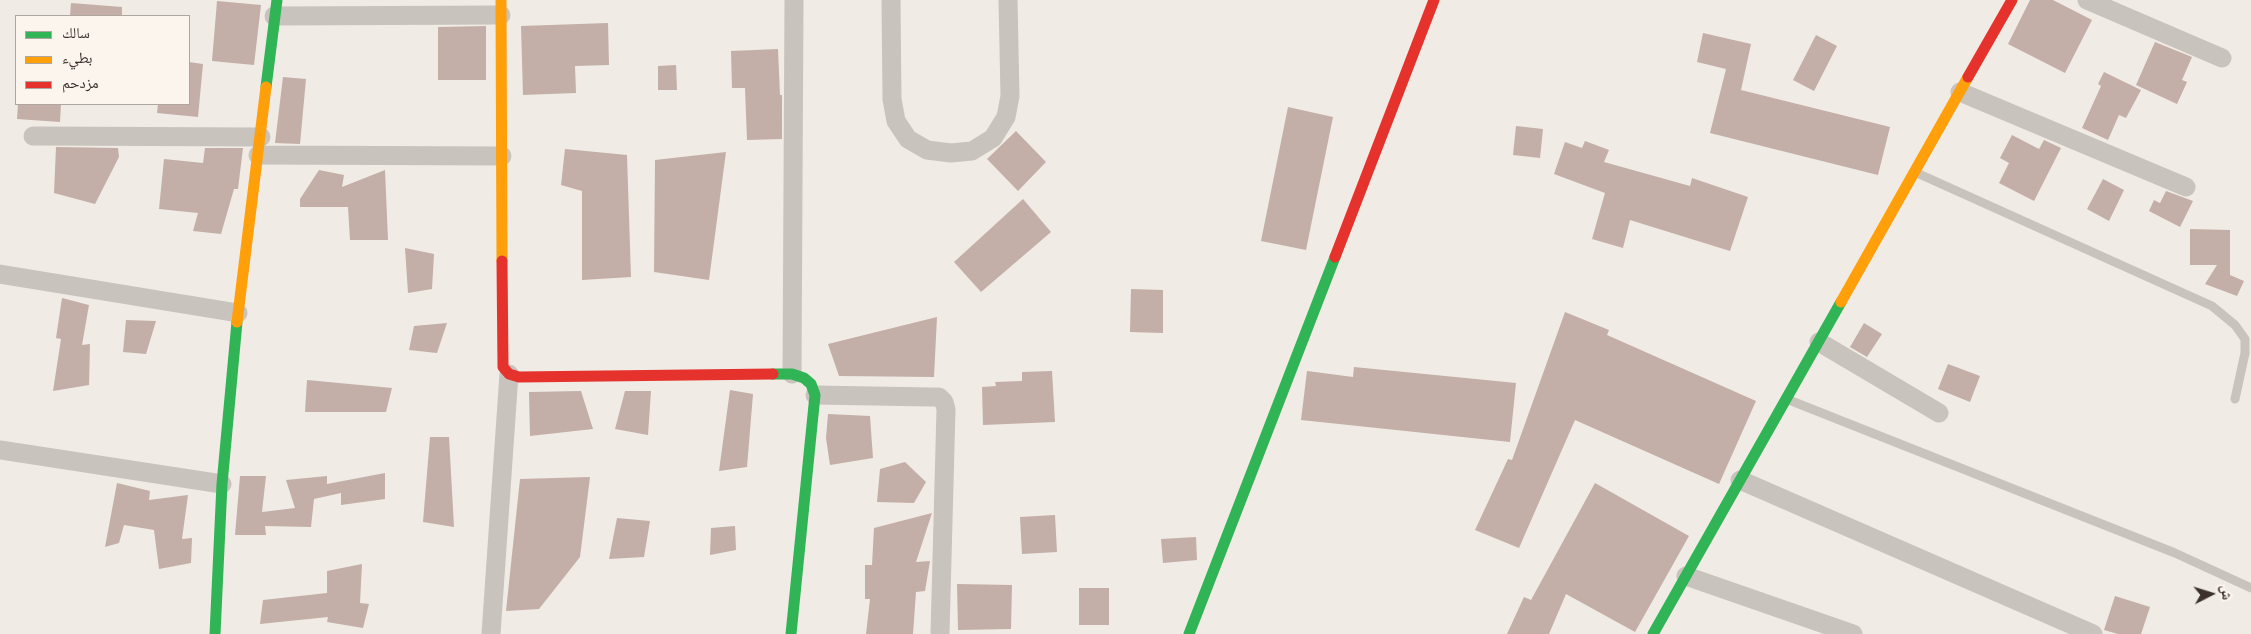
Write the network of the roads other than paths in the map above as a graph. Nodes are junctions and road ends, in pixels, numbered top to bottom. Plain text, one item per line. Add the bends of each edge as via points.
1 (794, 0) edge
2 (891, 0) edge
3 (1008, 0) edge
4 (1434, 0) edge
5 (2012, 0) edge
6 (2087, 0) edge
7 (501, 7) edge
8 (276, 8) edge
9 (2222, 58) dead end
10 (1960, 92) junction
11 (32, 136) dead end
12 (261, 137) junction
13 (258, 155) junction
14 (502, 156) junction
15 (1915, 172) junction
16 (2186, 187) dead end
17 (0, 274) edge
18 (238, 312) junction
19 (1819, 342) junction
20 (509, 374) junction
21 (792, 374) junction
22 (815, 395) junction
23 (1786, 399) junction
24 (2235, 399) dead end
25 (1939, 413) dead end
26 (0, 450) edge
27 (1740, 480) junction
28 (222, 484) junction
29 (1686, 576) junction
30 (2251, 588) edge
31 (214, 634) edge
32 (491, 634) edge
33 (791, 634) edge
34 (940, 634) edge
35 (1189, 634) edge
36 (1653, 634) edge
37 (1853, 634) edge
38 (2094, 634) edge

1 - 21 street
2 - 3 street via 892,99 896,121 908,139 927,150 951,154 972,151 993,138 1006,117 1010,96
4 - 35 street
5 - 10 street
6 - 9 street
7 - 8 street
7 - 14 street
8 - 12 street
10 - 15 street
10 - 16 street
11 - 12 street
12 - 13 street
13 - 14 street
13 - 18 street
14 - 20 street via 501,356 503,368
15 - 19 street
15 - 24 lane via 2212,306 2235,325 2245,339
17 - 18 street
18 - 28 street
19 - 23 street
19 - 25 street
20 - 21 street
20 - 32 street
21 - 22 street via 811,384
22 - 33 street
22 - 34 street via 939,397 944,402
23 - 27 street
23 - 30 lane via 2175,553
26 - 28 street
27 - 29 street
27 - 38 street
28 - 31 street
29 - 36 street
29 - 37 street

